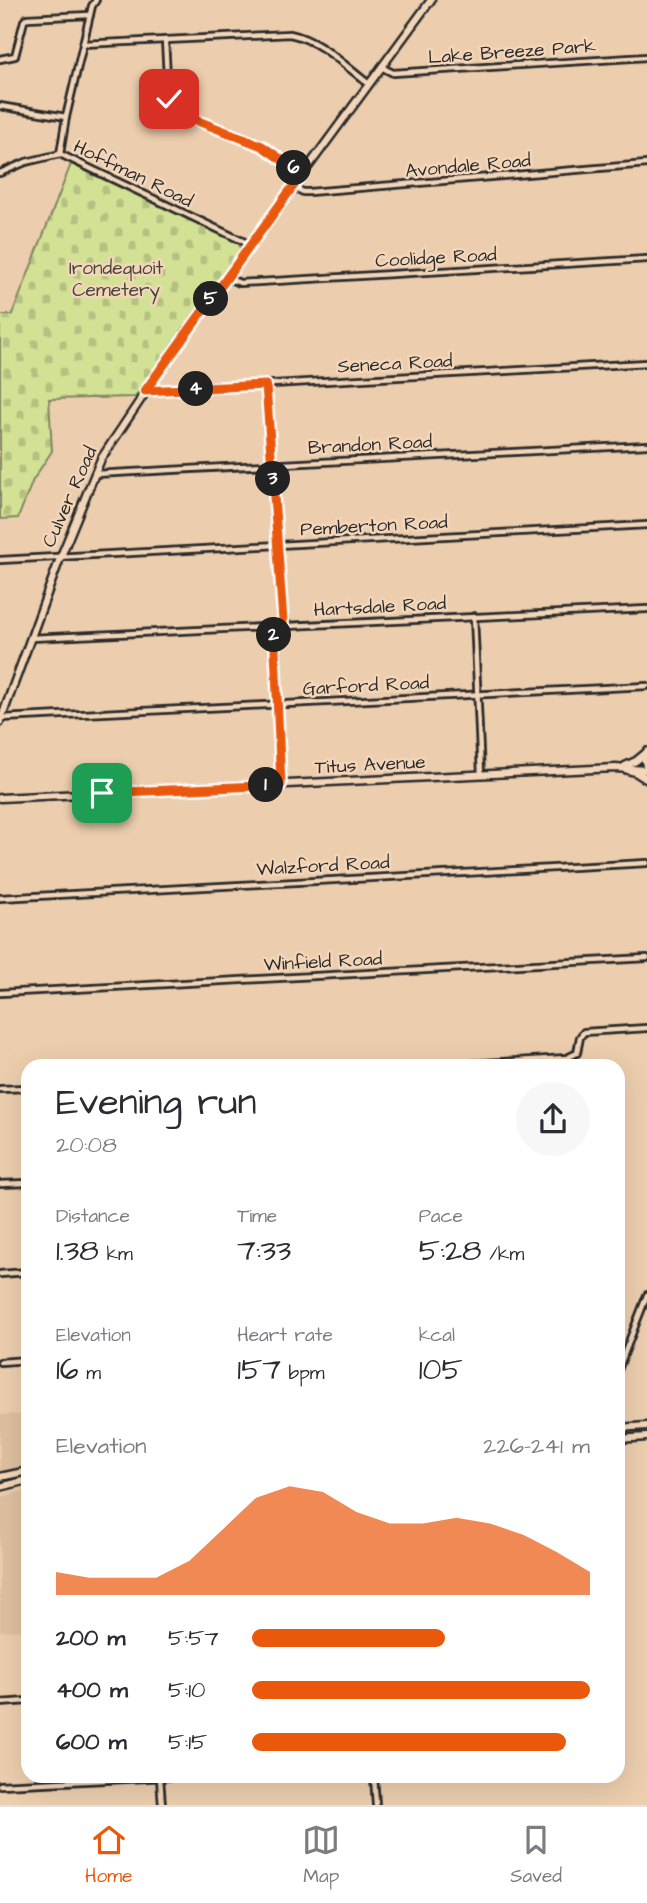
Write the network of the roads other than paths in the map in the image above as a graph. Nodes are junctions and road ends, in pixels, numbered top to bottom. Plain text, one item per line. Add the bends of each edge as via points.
1 (96, 0) edge
2 (431, 0) edge
3 (90, 15) junction
4 (166, 40) junction
5 (83, 44) junction
6 (647, 57) edge
7 (0, 59) edge
8 (381, 67) junction
9 (369, 84) junction
10 (0, 106) edge
11 (65, 117) junction
12 (60, 154) junction
13 (647, 164) edge
14 (0, 173) edge
15 (302, 174) junction
16 (293, 186) junction
17 (251, 245) junction
18 (647, 259) edge
19 (227, 278) junction
20 (647, 363) edge
21 (266, 385) junction
22 (145, 391) junction
23 (647, 445) edge
24 (272, 465) junction
25 (94, 474) junction
26 (647, 525) edge
27 (278, 545) junction
28 (60, 557) junction
29 (0, 560) edge
30 (647, 609) edge
31 (474, 616) junction
32 (283, 626) junction
33 (274, 627) junction
34 (30, 638) junction
35 (647, 686) edge
36 (478, 694) junction
37 (277, 704) junction
38 (1, 720) edge
39 (647, 752) edge
40 (619, 768) junction
41 (647, 769) edge
42 (481, 775) junction
43 (647, 779) edge
44 (281, 785) junction
45 (0, 798) edge
46 (647, 863) edge
47 (0, 898) edge
48 (647, 958) edge
49 (0, 993) edge
50 (647, 1028) edge
51 (550, 1059) edge
52 (21, 1088) edge
53 (0, 1089) edge
54 (21, 1183) edge
55 (0, 1184) edge
56 (21, 1272) edge
57 (0, 1273) edge
58 (647, 1295) edge
59 (625, 1352) edge
60 (21, 1360) edge
61 (0, 1362) edge
62 (644, 1426) edge
63 (625, 1427) edge
64 (644, 1437) edge
65 (625, 1438) edge
66 (21, 1472) edge
67 (0, 1477) edge
68 (21, 1482) edge
69 (0, 1488) edge
70 (21, 1702) edge
71 (0, 1703) edge
72 (46, 1783) edge
73 (160, 1783) edge
74 (374, 1783) edge
75 (0, 1785) edge
76 (162, 1805) edge
77 (376, 1805) edge

1 - 3 street
2 - 8 main road, Culver Road
3 - 5 street
3 - 7 street via 27,18 15,57
4 - 5 street
4 - 9 street via 299,35
4 - 15 street via 168,95 177,111 262,146
5 - 11 street
6 - 8 street, Lake Breeze Park via 393,73
8 - 9 main road, Culver Road
9 - 15 main road, Culver Road
10 - 11 street
11 - 12 street
12 - 14 street, Hoffman Road
12 - 17 street, Hoffman Road
13 - 16 street, Avondale Road via 309,192
15 - 16 main road, Culver Road
16 - 17 main road, Culver Road
17 - 19 main road, Culver Road
18 - 19 street, Coolidge Road via 240,283
19 - 22 main road, Culver Road
20 - 21 street, Seneca Road
21 - 22 street, Seneca Road
21 - 24 street
22 - 25 main road, Culver Road
23 - 24 street, Brandon Road
24 - 25 street, Brandon Road
24 - 27 street
25 - 28 main road, Culver Road
26 - 27 street, Pemberton Road
27 - 28 street, Pemberton Road
27 - 32 street
28 - 29 street, Pemberton Road
28 - 34 main road, Culver Road
30 - 31 street, Hartsdale Road
31 - 32 street, Hartsdale Road
31 - 36 street
32 - 33 street, Hartsdale Road
33 - 34 street, Hartsdale Road
33 - 37 street
34 - 38 main road, Culver Road
35 - 36 street, Garford Road
36 - 37 street, Garford Road
36 - 42 street
37 - 38 street, Garford Road
37 - 44 street
39 - 40 main road, Titus Avenue
39 - 41 main road
40 - 41 main road, Titus Avenue
40 - 42 main road, Titus Avenue
40 - 43 main road
42 - 44 main road, Titus Avenue
44 - 45 main road, Titus Avenue
46 - 47 street, Walzford Road
48 - 49 street, Winfield Road
50 - 51 street via 584,1032 578,1053
52 - 53 street
54 - 55 street
56 - 57 street
58 - 59 street
60 - 61 street
62 - 63 main road
64 - 65 main road
66 - 67 main road
68 - 69 main road
70 - 71 street
72 - 75 street
73 - 76 street
74 - 77 street

